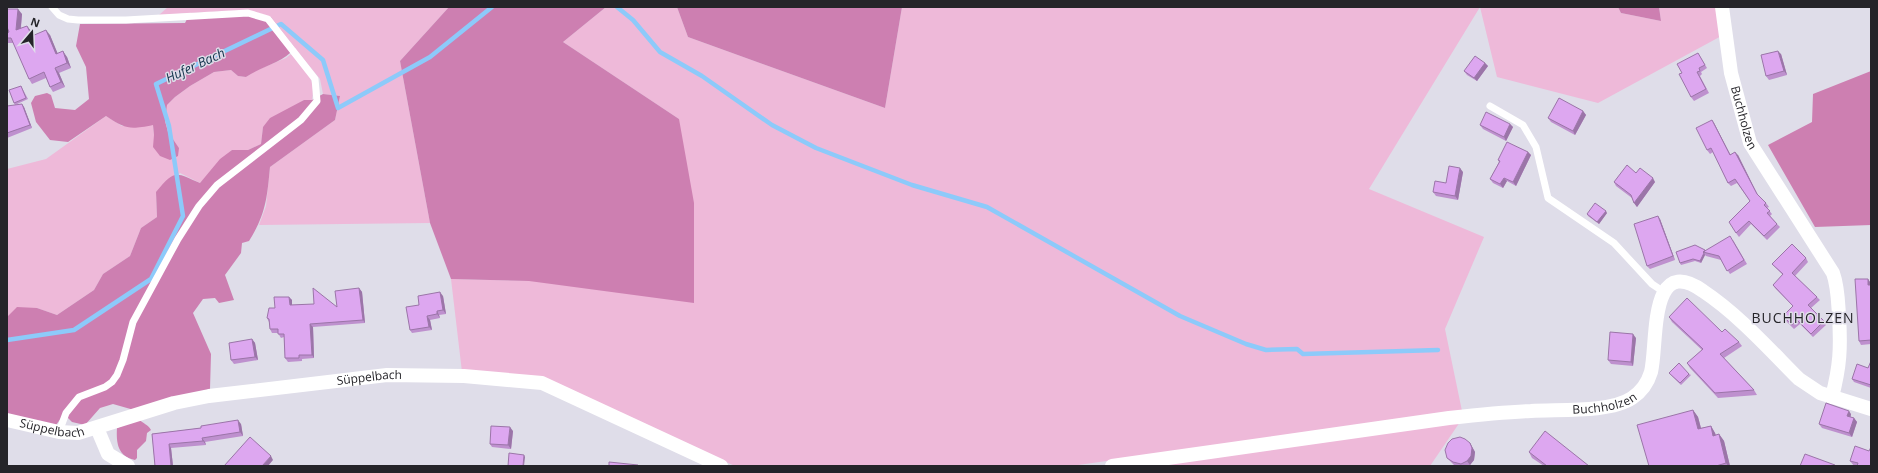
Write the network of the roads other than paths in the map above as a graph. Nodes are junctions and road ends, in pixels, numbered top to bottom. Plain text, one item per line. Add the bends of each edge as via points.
1 (52, 7) edge
2 (1722, 7) edge
3 (1490, 106) dead end
4 (1664, 292) junction
5 (1832, 397) junction
6 (1871, 409) edge
7 (7, 420) edge
8 (97, 428) junction
9 (59, 432) junction
10 (128, 466) edge
11 (721, 466) edge
12 (1112, 466) edge

1 - 9 lane via 68,19 78,20 248,13 268,19 315,79 317,101 301,120 217,186 199,206 133,322 117,376 104,387 79,397 66,413
2 - 5 street, Buchholzen via 1731,73 1750,143 1832,273 1838,287 1841,352
3 - 4 lane via 1523,125 1536,147 1548,198 1614,243 1652,284
4 - 5 street via 1672,284 1682,282 1693,284 1703,290 1730,312 1799,379 1814,390
4 - 12 street, Buchholzen via 1658,309 1650,373 1641,390 1624,402 1604,407 1492,413
5 - 6 street
7 - 9 street, Süppelbach
8 - 9 street, Süppelbach via 78,433
8 - 10 street via 108,454
8 - 11 street, Süppelbach via 174,403 209,396 387,375 464,376 542,383

